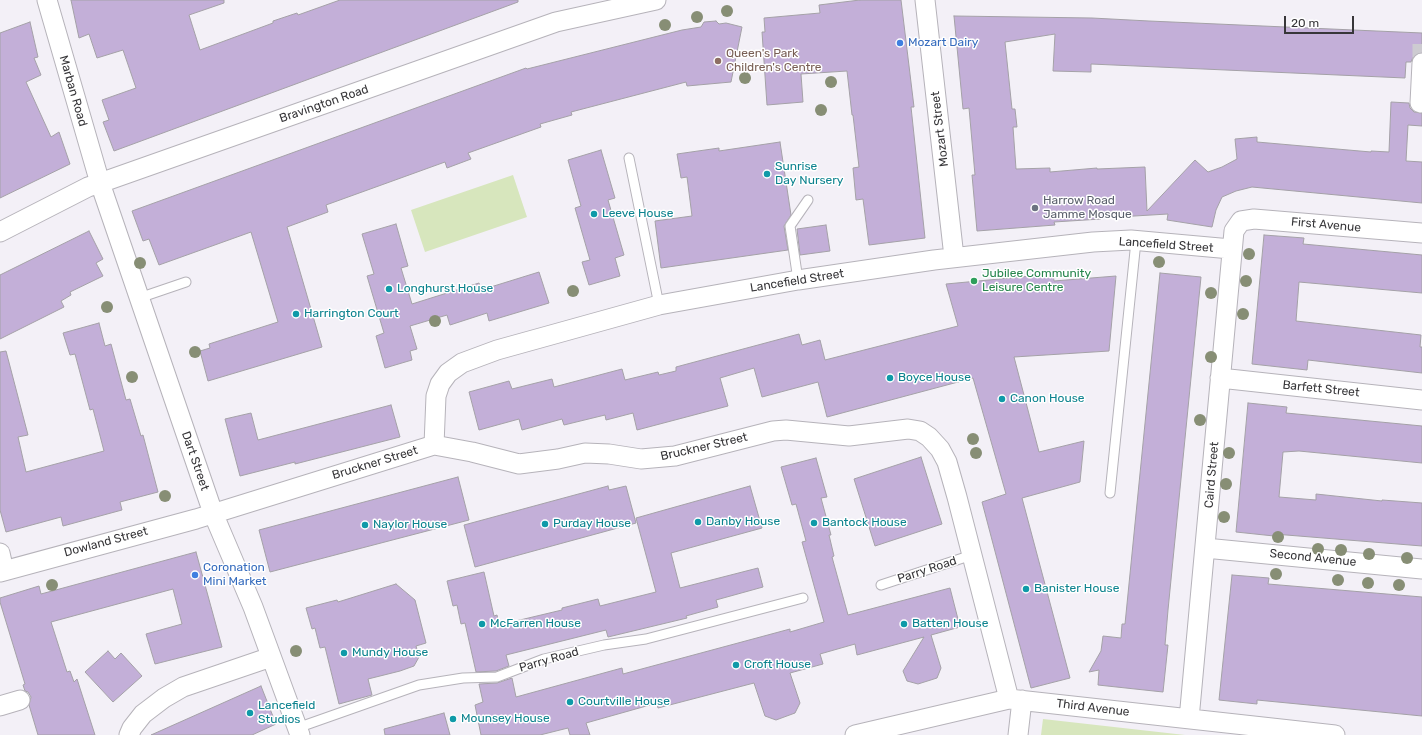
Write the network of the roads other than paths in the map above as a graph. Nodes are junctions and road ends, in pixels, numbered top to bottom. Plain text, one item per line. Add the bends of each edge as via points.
1 (47, 0) edge
2 (656, 0) edge
3 (925, 0) edge
4 (1422, 63) edge
5 (1420, 103) dead end
6 (629, 158) dead end
7 (100, 182) junction
8 (808, 200) dead end
9 (0, 232) edge
10 (1422, 233) edge
11 (1233, 240) junction
12 (1136, 241) junction
13 (954, 257) junction
14 (798, 280) junction
15 (186, 282) dead end
16 (139, 298) junction
17 (659, 305) junction
18 (1220, 378) junction
19 (1422, 400) edge
20 (434, 445) junction
21 (1110, 493) dead end
22 (213, 513) junction
23 (1205, 548) junction
24 (972, 555) junction
25 (1, 565) edge
26 (1422, 569) edge
27 (881, 585) dead end
28 (803, 598) dead end
29 (271, 657) junction
30 (1016, 699) junction
31 (20, 700) dead end
32 (0, 706) edge
33 (1189, 719) junction
34 (298, 732) edge
35 (129, 735) edge
36 (854, 735) edge
37 (1018, 735) edge
38 (1335, 735) edge

1 - 7 street, Marban Road
2 - 7 street, Bravington Road via 556,22
3 - 13 street, Mozart Street
4 - 5 street
6 - 17 lane
7 - 9 street, Bravington Road
7 - 16 street, Dart Street
8 - 14 lane via 790,226
10 - 11 street, First Avenue via 1254,219 1241,221
11 - 12 street, Lancefield Street
11 - 18 street, Caird Street
12 - 13 street, Lancefield Street via 1093,242
12 - 21 lane
13 - 14 street, Lancefield Street
14 - 17 street, Lancefield Street
15 - 16 lane
16 - 22 street, Dart Street
17 - 20 street, Lancefield Street via 497,350 462,363 448,373 440,384 436,396
18 - 19 street, Barfett Street
18 - 23 street, Caird Street
20 - 22 street, Bruckner Street
20 - 24 street, Bruckner Street via 519,464 586,453 641,459 675,456 773,431 850,436 908,429 920,431 940,448 947,462
22 - 25 street, Dowland Street
22 - 29 street, Dart Street
23 - 26 street, Second Avenue
23 - 33 street, Caird Street
24 - 27 lane, Parry Road
24 - 30 street, Bruckner Street
28 - 34 lane, Parry Road via 646,639 604,645 544,659 497,677 463,678 419,685
29 - 34 street, Dart Street
29 - 35 street via 183,687 143,714
30 - 33 street, Third Avenue
30 - 36 street, Third Avenue
30 - 37 street
31 - 32 street
33 - 38 street, Third Avenue

